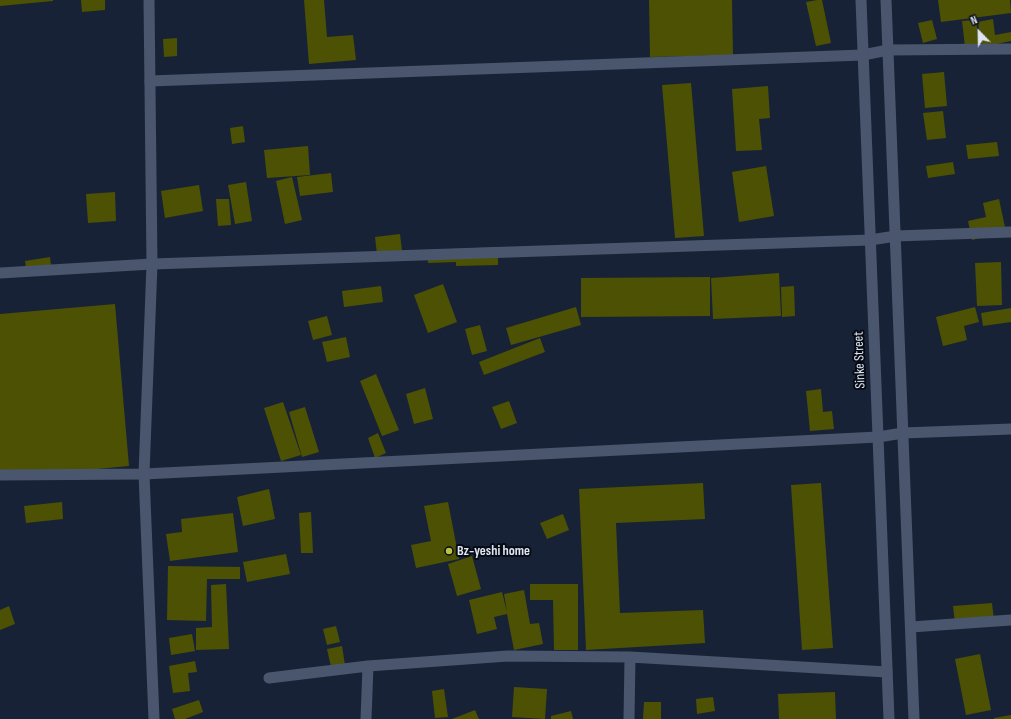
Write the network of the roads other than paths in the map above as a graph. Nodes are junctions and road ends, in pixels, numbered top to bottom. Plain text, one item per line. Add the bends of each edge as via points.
1 (149, 0) edge
2 (861, 0) edge
3 (886, 0) edge
4 (1011, 49) edge
5 (888, 50) junction
6 (863, 55) junction
7 (150, 81) junction
8 (1011, 232) edge
9 (896, 236) junction
10 (870, 240) junction
11 (152, 264) junction
12 (0, 273) edge
13 (1011, 429) edge
14 (903, 433) junction
15 (878, 437) junction
16 (144, 474) junction
17 (0, 475) edge
18 (1011, 620) edge
19 (911, 627) junction
20 (630, 657) junction
21 (368, 666) junction
22 (887, 672) junction
23 (269, 678) dead end
24 (154, 719) edge
25 (366, 719) edge
26 (629, 719) edge
27 (889, 719) edge
28 (914, 719) edge

1 - 7 street
2 - 6 street, Sinke Street
3 - 5 street
4 - 5 street
5 - 6 street
5 - 9 street
6 - 7 street
6 - 10 street, Sinke Street
7 - 11 street
8 - 9 street
9 - 10 street
9 - 14 street
10 - 11 street
10 - 15 street, Sinke Street
11 - 12 street
11 - 16 street
13 - 14 street
14 - 15 street
14 - 19 street
15 - 16 street
15 - 22 street, Sinke Street
16 - 17 street
16 - 24 street
18 - 19 street
19 - 28 street
20 - 21 street via 508,656
20 - 22 street
20 - 26 street
21 - 23 street
21 - 25 street
22 - 27 street, Sinke Street

